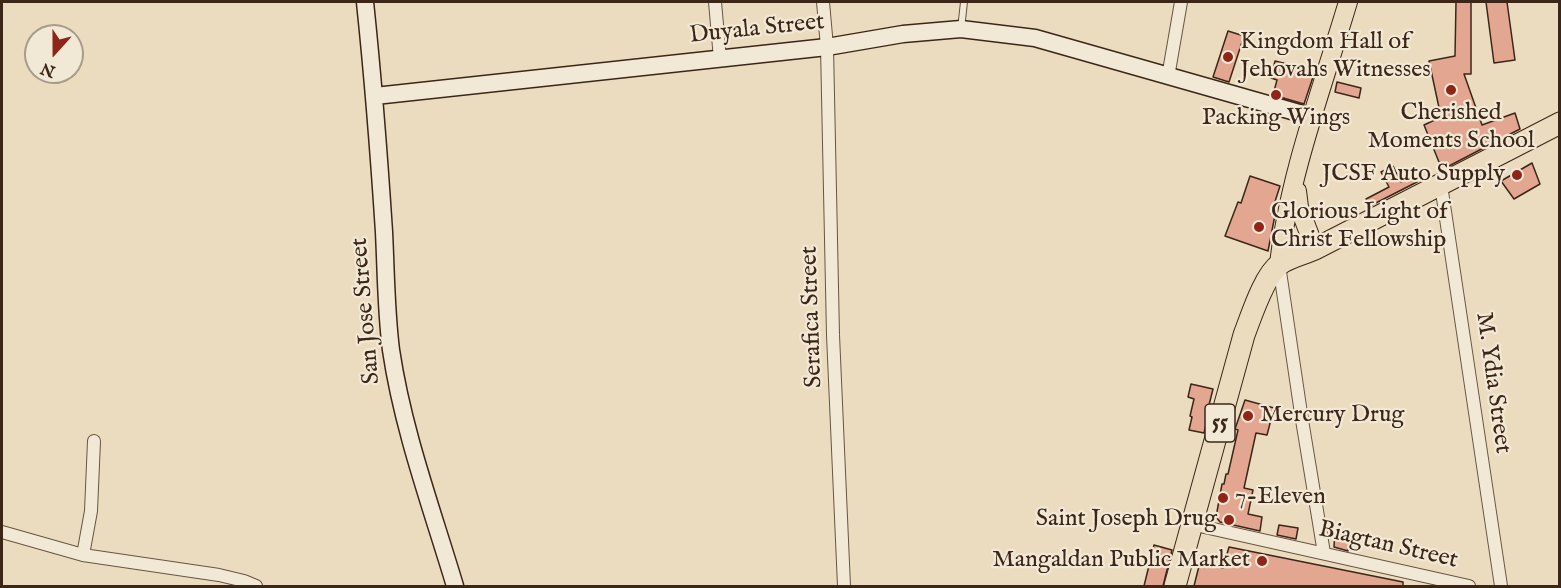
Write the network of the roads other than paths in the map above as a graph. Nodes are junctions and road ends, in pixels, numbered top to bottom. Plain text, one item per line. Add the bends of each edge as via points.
1 (365, 2) edge
2 (715, 2) edge
3 (823, 2) edge
4 (964, 2) edge
5 (1181, 2) edge
6 (1348, 2) edge
7 (962, 29) junction
8 (827, 47) junction
9 (720, 59) junction
10 (1168, 77) junction
11 (375, 96) junction
12 (1313, 117) junction
13 (1560, 123) edge
14 (1296, 177) junction
15 (1441, 185) junction
16 (1315, 249) junction
17 (1279, 265) junction
18 (93, 441) dead end
19 (1191, 524) junction
20 (2, 532) edge
21 (1324, 553) junction
22 (83, 555) junction
23 (256, 586) edge
24 (455, 586) edge
25 (844, 586) edge
26 (1175, 586) edge
27 (1469, 586) edge
28 (1501, 586) edge

1 - 11 street, San Jose Street
2 - 9 street
3 - 8 street, Serafica Street
4 - 7 lane
5 - 10 street
6 - 12 main road
7 - 8 street, Duyala Street
7 - 10 street, Duyala Street via 1035,38
8 - 9 street, Duyala Street
8 - 25 street, Serafica Street via 833,335
9 - 11 street, Duyala Street
10 - 12 street, Duyala Street
11 - 24 street, San Jose Street via 386,304 393,360 408,428
12 - 14 main road
13 - 15 highway
14 - 16 main road via 1299,207
14 - 17 main road
15 - 16 highway
15 - 28 street, M. Ydia Street
16 - 17 highway
17 - 19 highway, 55 via 1256,304 1244,335
17 - 21 street
18 - 22 street via 91,511
19 - 21 street, Biagtan Street
19 - 26 highway, 55
20 - 22 street
21 - 27 street, Biagtan Street
22 - 23 street via 219,575

